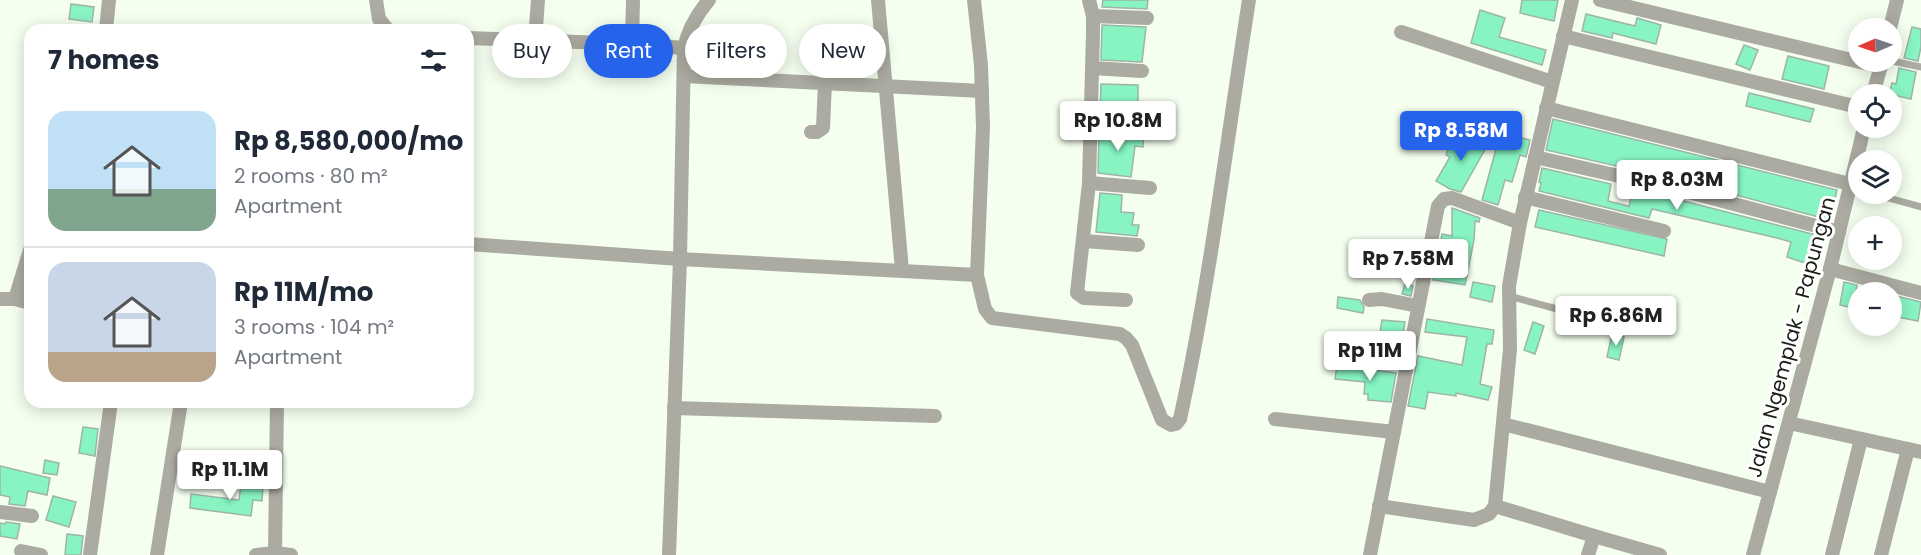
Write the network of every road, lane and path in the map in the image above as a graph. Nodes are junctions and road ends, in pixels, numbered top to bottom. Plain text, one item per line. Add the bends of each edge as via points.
1 (109, 0) edge
2 (376, 0) edge
3 (538, 0) edge
4 (633, 0) edge
5 (709, 0) edge
6 (878, 0) edge
7 (974, 0) edge
8 (1089, 0) edge
9 (1249, 0) edge
10 (1572, 0) edge
11 (1600, 0) edge
12 (1898, 0) edge
13 (1093, 16) junction
14 (1147, 18) dead end
15 (1893, 18) edge
16 (107, 24) edge
17 (383, 24) edge
18 (536, 24) edge
19 (632, 24) edge
20 (1401, 32) dead end
21 (1563, 36) junction
22 (474, 38) edge
23 (492, 39) edge
24 (673, 47) edge
25 (684, 48) junction
26 (1848, 55) edge
27 (1902, 65) edge
28 (1921, 67) edge
29 (1092, 68) junction
30 (1142, 70) dead end
31 (684, 76) junction
32 (825, 82) junction
33 (1552, 82) junction
34 (886, 85) junction
35 (982, 91) junction
36 (1848, 104) edge
37 (1546, 108) junction
38 (1090, 120) junction
39 (1146, 123) dead end
40 (811, 132) dead end
41 (1535, 157) junction
42 (1089, 183) junction
43 (1848, 184) edge
44 (1150, 188) dead end
45 (1525, 197) junction
46 (1902, 202) edge
47 (1848, 204) edge
48 (1921, 207) edge
49 (1520, 223) junction
50 (1664, 231) dead end
51 (1839, 232) junction
52 (1084, 241) junction
53 (474, 244) edge
54 (1138, 245) dead end
55 (680, 259) junction
56 (1830, 269) junction
57 (24, 270) edge
58 (902, 270) junction
59 (977, 275) junction
60 (1921, 292) edge
61 (1509, 296) junction
62 (0, 299) edge
63 (15, 299) junction
64 (1126, 300) dead end
65 (1369, 300) dead end
66 (24, 301) edge
67 (1418, 306) junction
68 (1628, 328) dead end
69 (110, 408) edge
70 (179, 408) edge
71 (277, 408) edge
72 (674, 408) junction
73 (935, 416) dead end
74 (1275, 419) dead end
75 (1789, 423) junction
76 (1503, 424) junction
77 (1394, 432) junction
78 (1862, 439) junction
79 (1914, 451) edge
80 (1770, 492) junction
81 (1379, 506) junction
82 (1495, 506) junction
83 (0, 512) edge
84 (32, 516) dead end
85 (1594, 536) junction
86 (21, 552) dead end
87 (275, 553) junction
88 (42, 555) edge
89 (90, 555) edge
90 (157, 555) edge
91 (256, 555) edge
92 (291, 555) edge
93 (669, 555) edge
94 (1370, 555) edge
95 (1588, 555) edge
96 (1660, 555) edge
97 (1753, 555) edge
98 (1832, 555) edge
99 (1881, 555) edge

1 - 16 street
2 - 17 street
3 - 18 street
4 - 19 street
5 - 25 street via 692,26
6 - 34 street
7 - 35 street
8 - 13 street
9 - 59 street via 1206,280 1180,419 1168,424 1162,420 1126,338 1120,334 992,318 985,309
10 - 21 street
11 - 26 street
12 - 15 street
13 - 14 street
13 - 29 street
20 - 33 street
21 - 33 street
21 - 36 street
22 - 23 street
24 - 25 street
25 - 31 street
27 - 28 lane
29 - 30 street
29 - 38 street
31 - 32 street
31 - 55 street
32 - 34 street
32 - 40 street via 823,128
33 - 37 street
34 - 35 street
34 - 58 street
35 - 59 street
37 - 41 street
37 - 43 street
38 - 39 street
38 - 42 street
41 - 45 street
41 - 51 street
42 - 44 street
42 - 52 street
45 - 49 street
45 - 50 street
46 - 48 lane
47 - 51 street, Jalan Ngemplak - Papungan
49 - 61 street
49 - 67 street via 1452,198 1441,201
51 - 56 street, Jalan Ngemplak - Papungan
52 - 54 street
52 - 64 street via 1077,293 1084,298
53 - 55 street
55 - 58 street
55 - 72 street
56 - 60 street
56 - 75 street, Jalan Ngemplak - Papungan
57 - 63 street
58 - 59 street
61 - 68 lane
61 - 76 street
62 - 63 street
63 - 66 street
65 - 67 street
67 - 77 street
69 - 89 street
70 - 90 street
71 - 87 street
72 - 73 street
72 - 93 street
74 - 77 street
75 - 78 street
75 - 80 street, Jalan Ngemplak - Papungan
76 - 80 street
76 - 82 street
77 - 81 street
78 - 79 street
78 - 98 street
79 - 99 street
80 - 97 street, Jalan Ngemplak - Papungan
81 - 82 street via 1474,520 1489,514
81 - 94 street
82 - 85 street
83 - 84 street
85 - 95 street
85 - 96 street
86 - 88 street
87 - 91 street
87 - 92 street

